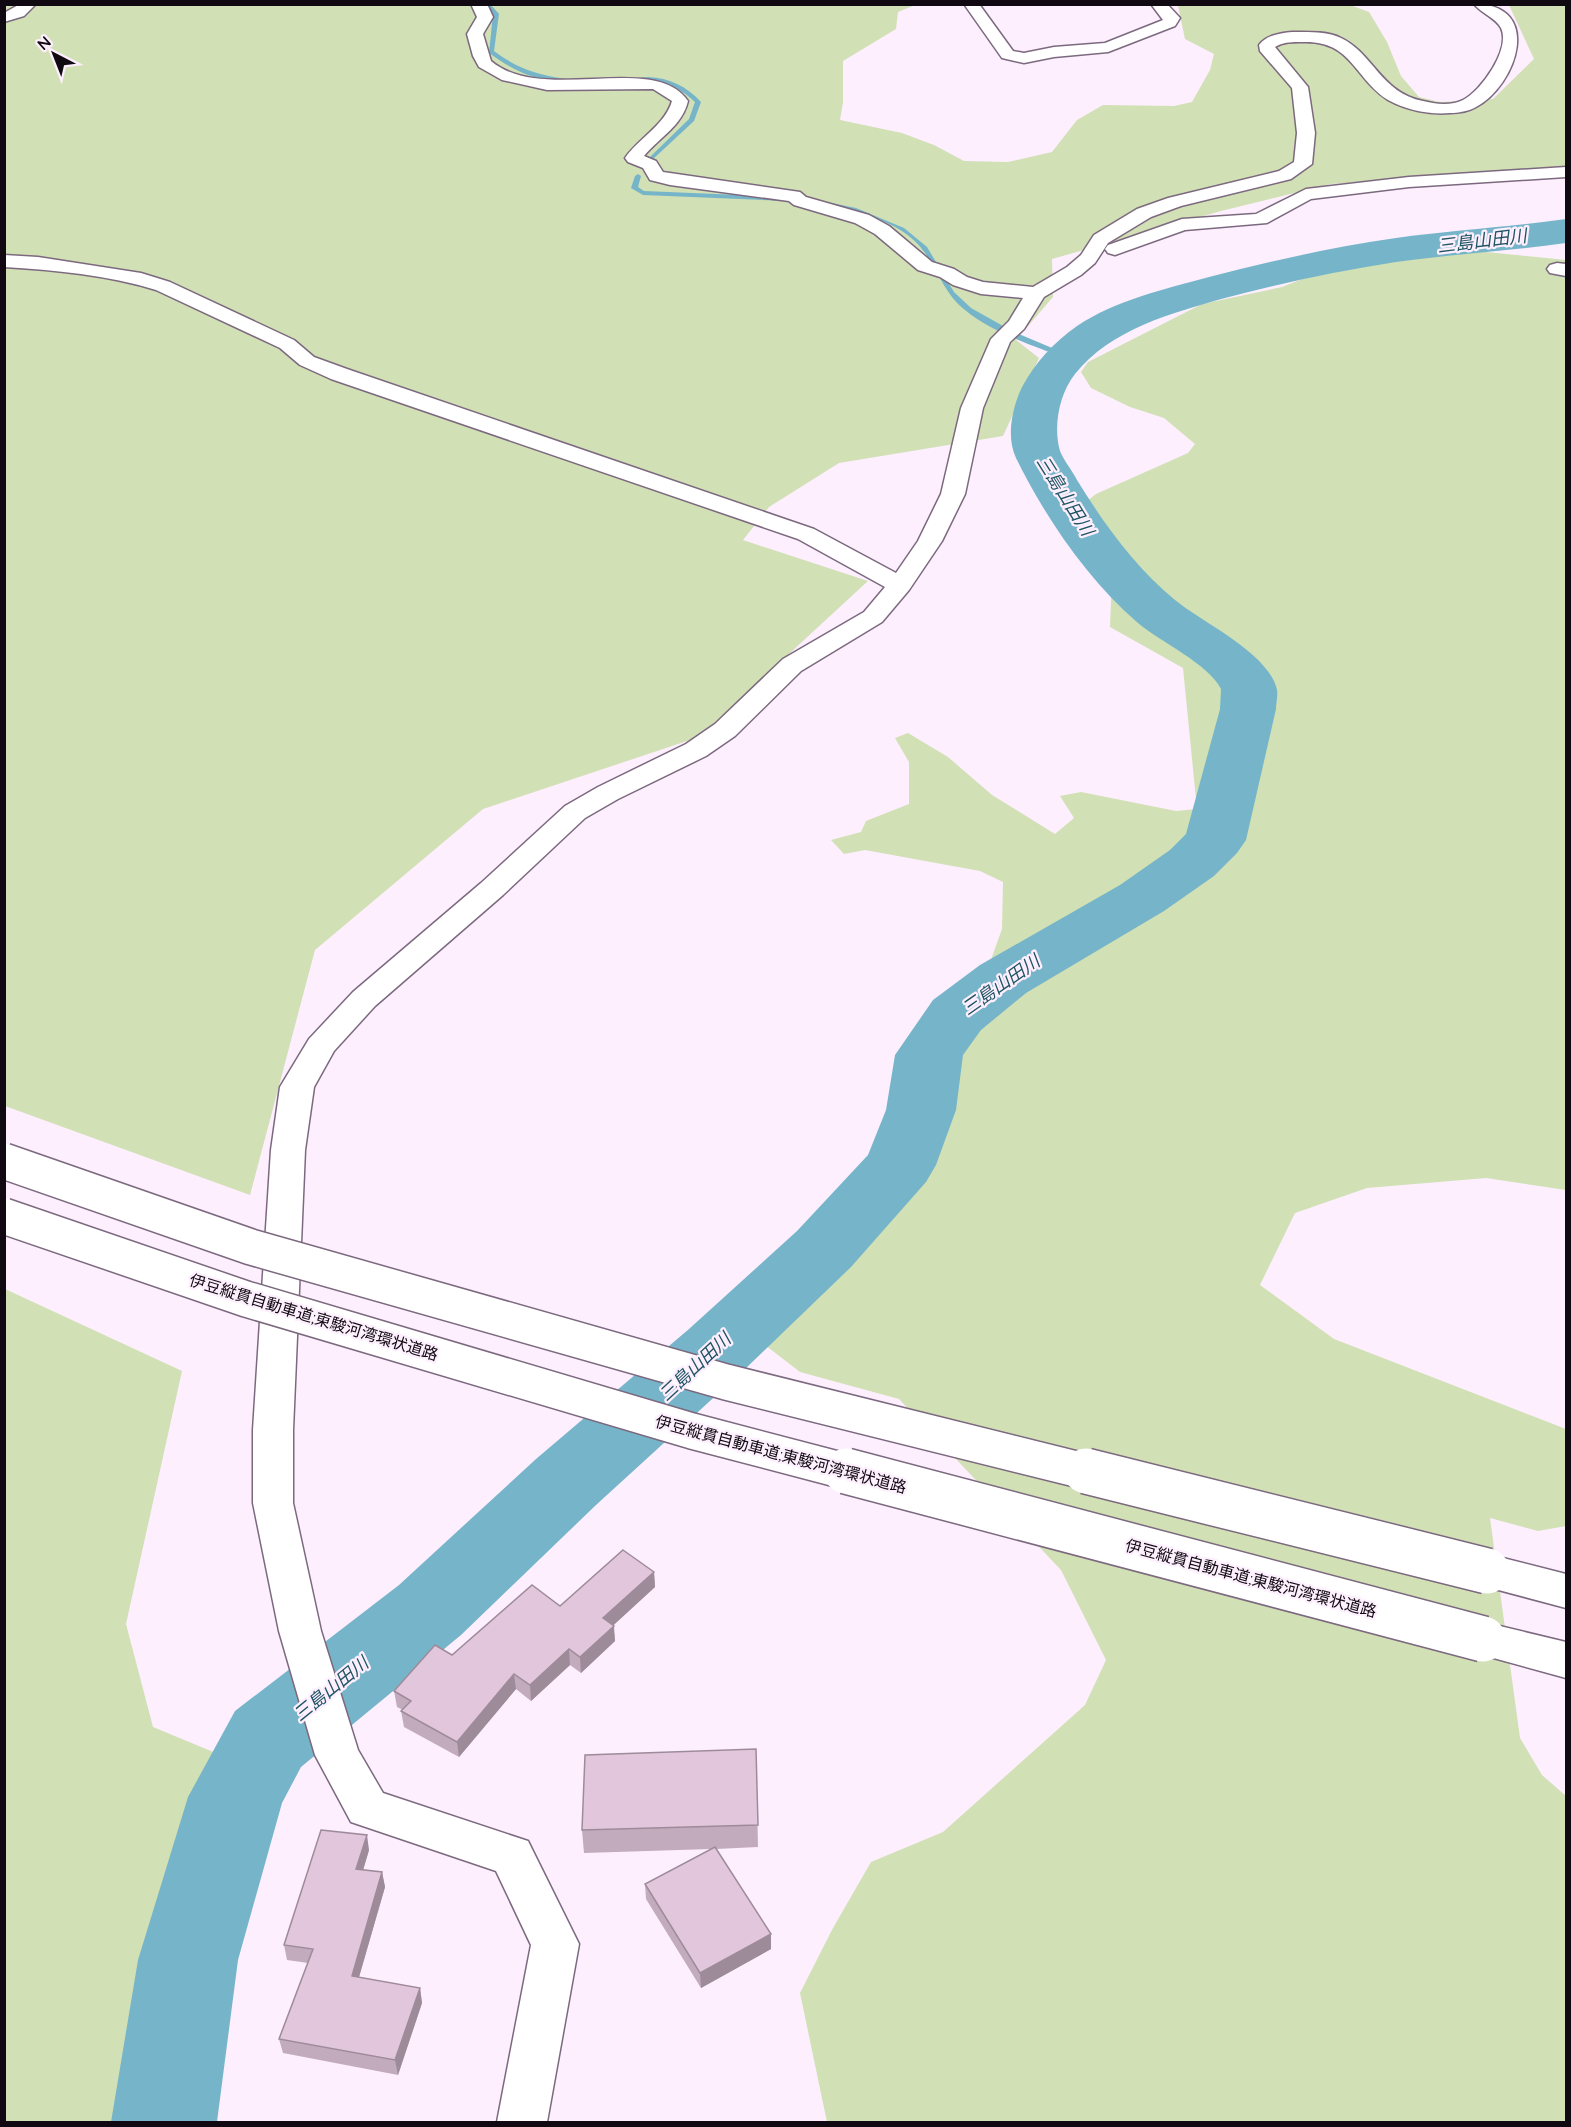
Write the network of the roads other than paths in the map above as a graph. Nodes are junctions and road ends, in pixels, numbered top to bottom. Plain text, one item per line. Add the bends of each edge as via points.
1 (29, 4) edge
2 (478, 4) edge
3 (971, 4) edge
4 (1158, 4) edge
5 (1481, 4) edge
6 (4, 18) edge
7 (1566, 172) edge
8 (1088, 259) junction
9 (4, 261) edge
10 (1036, 293) junction
11 (900, 585) junction
12 (4, 1161) edge
13 (4, 1216) edge
14 (1566, 1591) edge
15 (1566, 1660) edge
16 (522, 2122) edge

1 - 6 main road via 20,13
2 - 10 main road via 485,16 475,34 487,66 532,83 654,84 676,95 680,101 676,113 634,158 650,165 656,176 797,198 862,219 882,230 925,266 960,281 981,288
3 - 4 main road via 1008,55 1024,58 1108,47 1170,23 1172,18
5 - 8 main road via 1509,27 1512,38 1492,83 1481,97 1454,108 1421,106 1393,96 1342,45 1332,40 1302,37 1272,41 1267,45 1268,51 1300,87 1306,133 1303,164 1285,175 1144,213 1101,239
7 - 8 main road via 1386,184 1306,194 1260,219 1182,225
8 - 10 main road via 1074,272
9 - 11 main road via 141,279 163,286 287,344 307,361 328,370 806,534
10 - 11 main road via 1009,332 972,408 954,494 930,541
11 - 16 main road via 873,617 792,665 725,730 696,750 575,812 364,999 321,1046 297,1087 288,1150 273,1430 273,1503 300,1631 337,1755 367,1808 512,1856 555,1944
12 - 14 main road, bridge via 251,1247 715,1379
13 - 15 main road, 伊豆縦貫自動車道;東駿河湾環状道路, bridge via 246,1299 692,1431

